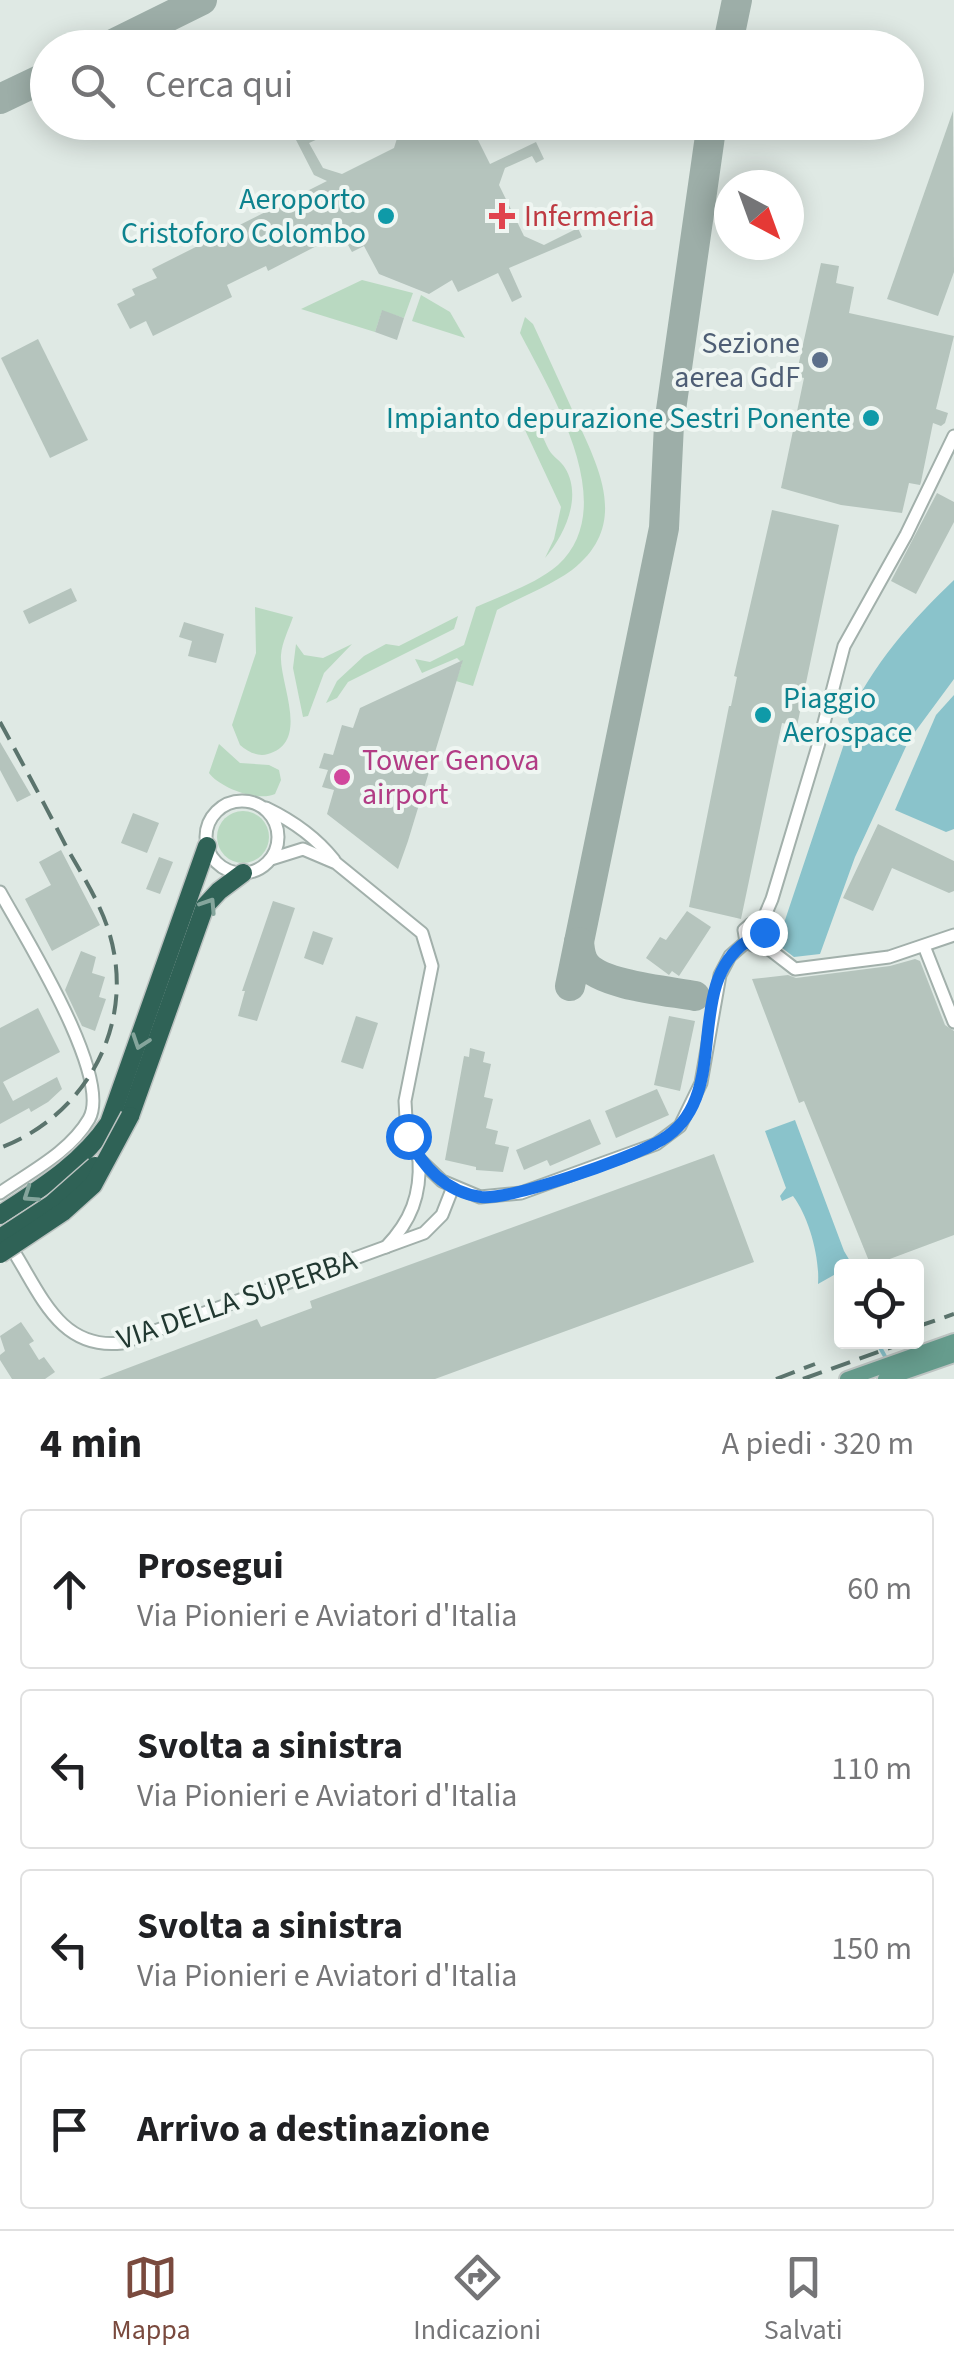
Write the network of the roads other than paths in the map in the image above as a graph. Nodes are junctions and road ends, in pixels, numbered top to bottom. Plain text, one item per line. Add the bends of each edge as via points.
1 (954, 436) edge
2 (257, 804) junction
3 (207, 846) junction
4 (271, 858) junction
5 (336, 863) junction
6 (243, 873) junction
7 (0, 892) edge
8 (954, 934) edge
9 (757, 943) junction
10 (924, 946) junction
11 (954, 1022) edge
12 (130, 1116) junction
13 (419, 1159) junction
14 (452, 1187) junction
15 (0, 1193) edge
16 (0, 1215) edge
17 (406, 1224) junction
18 (432, 1226) junction
19 (0, 1238) edge
20 (383, 1250) junction
21 (7, 1254) edge
22 (954, 1341) edge
23 (954, 1355) edge
24 (848, 1379) edge
25 (885, 1379) edge

1 - 9 street via 844,646 772,899 760,927 744,930
2 - 3 street via 220,809 209,822
2 - 4 street via 277,832
2 - 5 street via 292,820
3 - 6 street via 220,866
3 -> 16 highway via 118,1104 98,1138 60,1175
4 - 5 street via 303,849
4 - 6 street
5 - 13 street via 411,922 428,946 432,966 405,1100 408,1136
12 -> 6 highway via 205,906
7 - 15 street via 72,1027 94,1101 74,1140
8 - 10 street
9 - 10 street via 790,968 889,957
9 - 14 street via 730,956 720,975 701,1083 680,1126 656,1144 520,1193 480,1196
10 - 11 street
12 - 19 highway, bridge via 85,1176
12 - 21 highway, bridge via 93,1184
13 - 14 street
13 - 17 street, VIA DELLA SUPERBA via 420,1183
14 - 18 street
17 - 18 street
17 - 20 street, VIA DELLA SUPERBA
18 - 20 street, VIA DELLA SUPERBA
20 - 21 street, VIA DELLA SUPERBA via 104,1345 84,1341 52,1314
22 - 24 main road
23 - 25 main road

